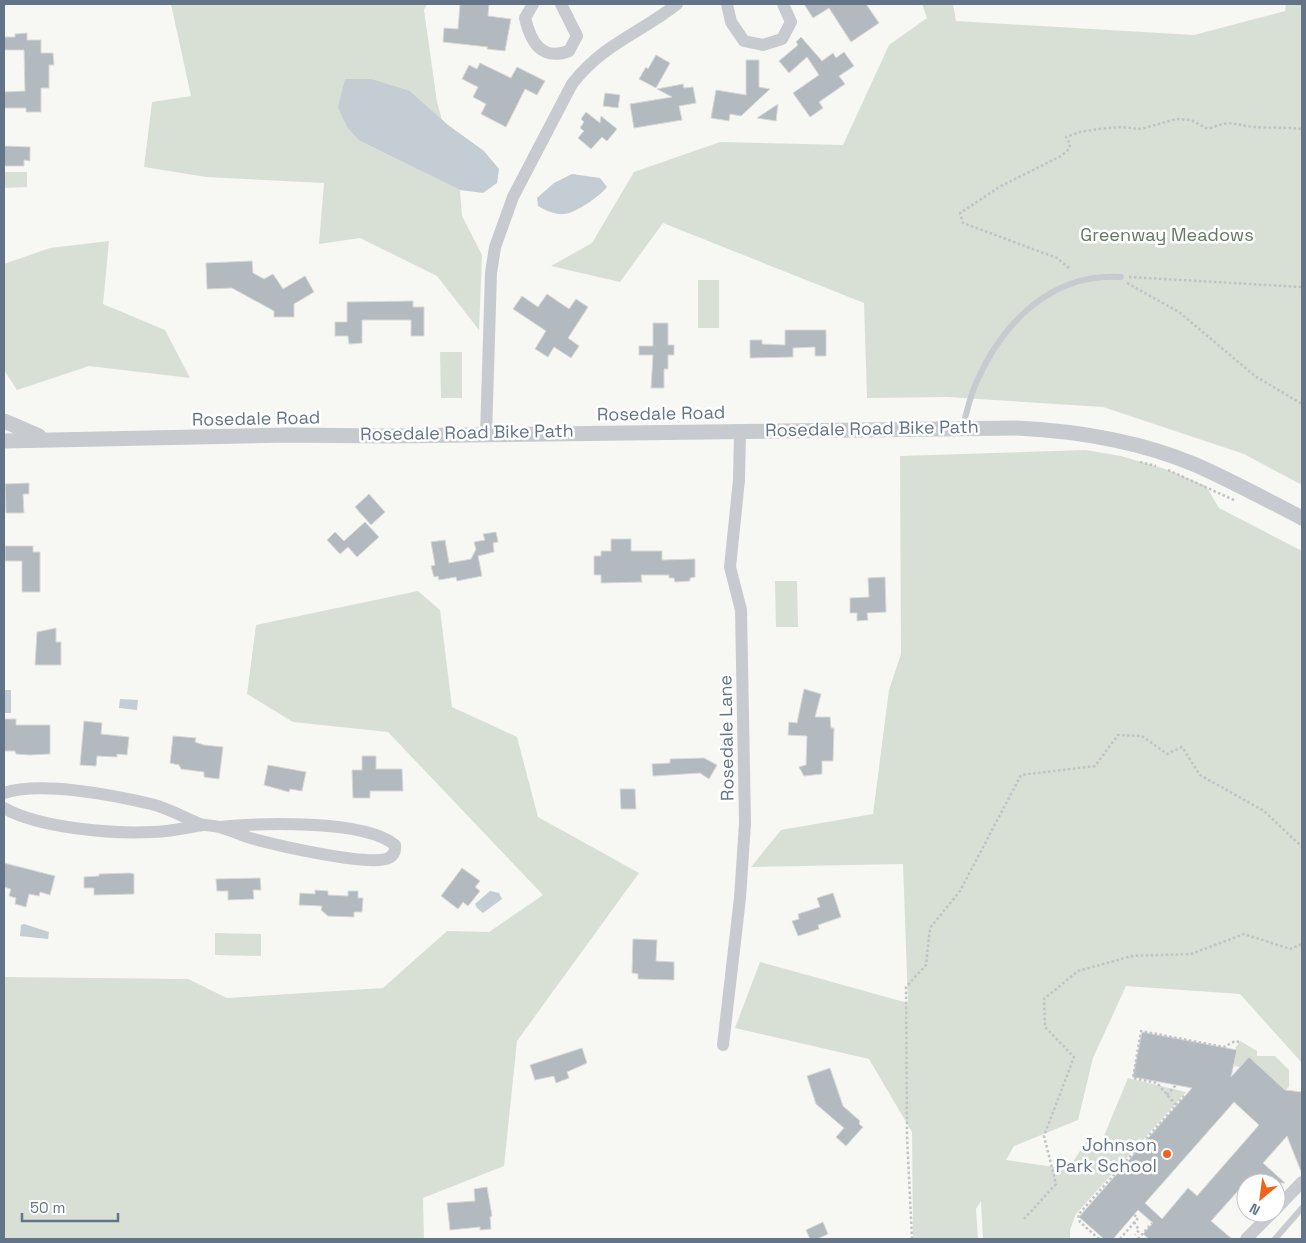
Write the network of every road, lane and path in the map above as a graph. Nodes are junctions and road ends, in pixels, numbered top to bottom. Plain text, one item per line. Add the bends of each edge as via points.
1 (533, 4) edge
2 (561, 4) edge
3 (677, 4) edge
4 (727, 4) edge
5 (784, 4) edge
6 (569, 51) junction
7 (585, 68) junction
8 (1302, 129) edge
9 (1070, 268) dead end
10 (1121, 279) junction
11 (1302, 287) edge
12 (1302, 404) edge
13 (4, 420) edge
14 (962, 428) junction
15 (740, 431) junction
16 (486, 435) junction
17 (56, 440) junction
18 (4, 441) edge
19 (1139, 462) dead end
20 (1156, 467) dead end
21 (1165, 469) dead end
22 (1241, 503) dead end
23 (1302, 518) edge
24 (4, 793) edge
25 (4, 808) edge
26 (202, 824) junction
27 (219, 827) junction
28 (1302, 847) edge
29 (1302, 944) edge
30 (1239, 1042) dead end
31 (723, 1045) dead end
32 (1176, 1085) dead end
33 (1186, 1094) dead end
34 (1167, 1095) junction
35 (1176, 1105) junction
36 (1302, 1182) edge
37 (1286, 1199) edge
38 (1302, 1208) edge
39 (1134, 1215) dead end
40 (1024, 1219) dead end
41 (1134, 1222) junction
42 (1152, 1223) dead end
43 (1262, 1223) edge
44 (1128, 1230) junction
45 (1134, 1235) junction
46 (912, 1239) edge
47 (1099, 1239) edge
48 (1120, 1239) edge
49 (1139, 1239) edge
50 (1246, 1239) edge
51 (1274, 1239) edge

1 - 6 street via 525,18 529,34 541,50 557,55
2 - 6 street via 577,36
3 - 7 street via 598,55
4 - 5 street via 731,22 744,41 763,45 782,39 791,22
6 - 7 street
7 - 16 street via 572,84 513,197 495,247 491,273
8 - 9 path via 1253,127 1235,122 1208,129 1191,120 1176,119 1141,129 1120,127 1080,132 1066,137 1069,150 1061,156 1001,186 960,213 963,223 1058,258
10 - 11 path
10 - 12 path via 1179,312 1255,376
10 - 14 lane via 1106,276 1086,278 1059,286 1026,310 989,357 976,382
13 - 17 street via 31,434
14 - 15 street, Rosedale Road
14 - 23 street, Rosedale Road via 1052,430 1128,443 1194,464
15 - 16 street, Rosedale Road
15 - 31 street, Rosedale Lane via 739,480 730,567 741,610 745,823
16 - 17 street, Rosedale Road
17 - 18 street, Rosedale Road
19 - 20 path
21 - 22 path
24 - 26 street via 57,790 95,793 153,804
25 - 26 street via 54,824 122,832 153,832
26 - 27 street
27 - 27 street via 280,846 350,857 386,858 393,855 395,849 386,838 355,830 278,824
28 - 46 path via 1264,811 1200,775 1182,747 1167,754 1142,736 1118,735 1095,766 1021,775 960,891 930,928 926,965 906,987 907,1136
29 - 40 path via 1290,949 1244,934 1191,954 1132,956 1078,971 1044,999 1045,1027 1074,1057 1044,1136 1056,1184
30 - 34 path via 1224,1046 1141,1032 1132,1078 1157,1084
32 - 34 path
33 - 35 path
34 - 35 path
35 - 47 path via 1078,1215 1080,1222
36 - 37 street
38 - 51 lane
39 - 41 path via 1138,1218
41 - 44 path
41 - 45 path via 1139,1230
42 - 49 path
43 - 50 street
44 - 45 path
44 - 48 path
45 - 49 path

